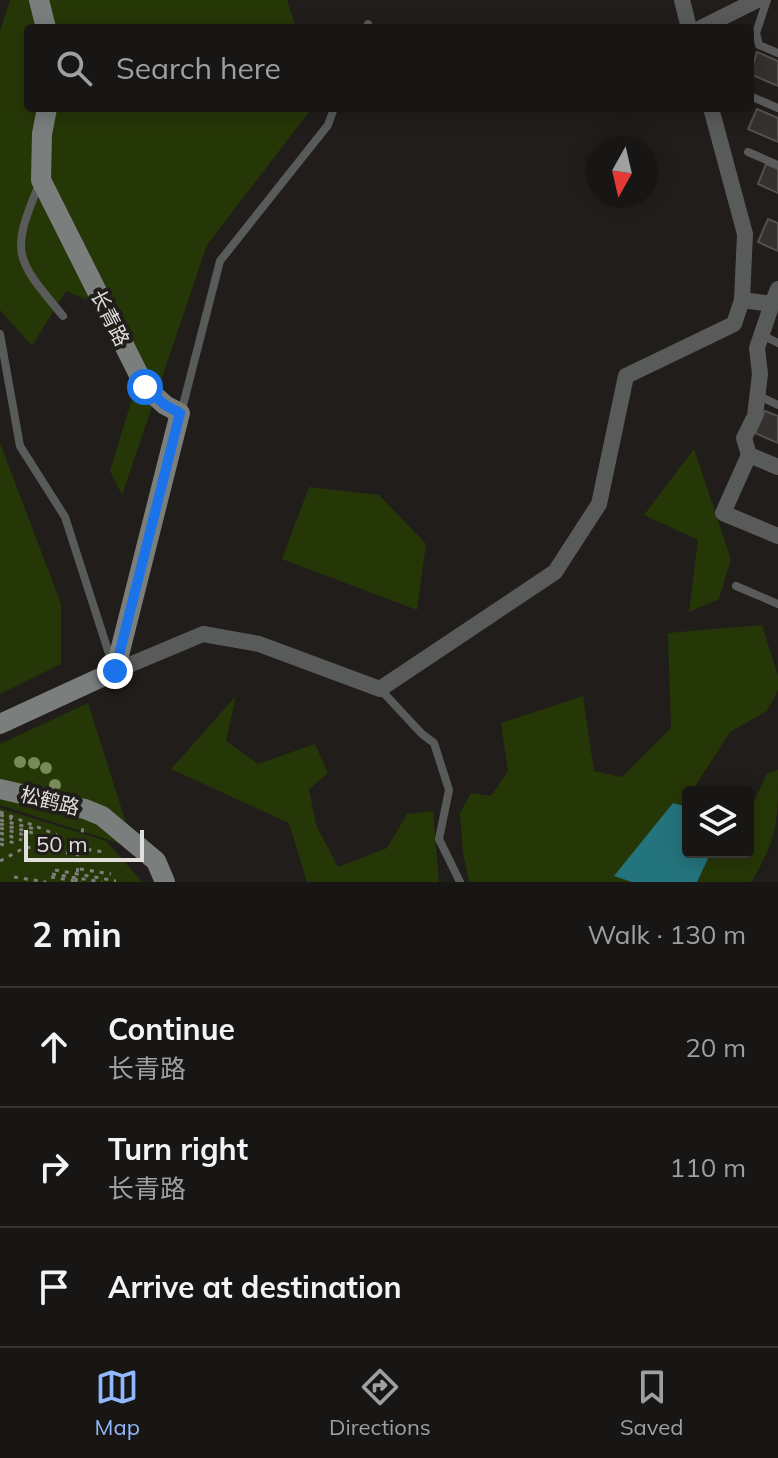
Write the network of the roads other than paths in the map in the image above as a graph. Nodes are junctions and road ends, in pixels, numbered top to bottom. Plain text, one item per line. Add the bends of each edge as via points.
1 (39, 0) edge
2 (682, 0) edge
3 (757, 0) edge
4 (767, 0) edge
5 (45, 24) edge
6 (688, 24) edge
7 (709, 24) edge
8 (778, 53) edge
9 (754, 98) edge
10 (778, 108) edge
11 (46, 112) edge
12 (333, 112) edge
13 (712, 112) edge
14 (748, 152) dead end
15 (778, 165) edge
16 (41, 180) junction
17 (775, 297) edge
18 (742, 300) junction
19 (63, 316) dead end
20 (0, 334) edge
21 (762, 335) junction
22 (778, 343) edge
23 (757, 395) junction
24 (778, 405) edge
25 (180, 413) junction
26 (749, 455) junction
27 (778, 467) edge
28 (778, 536) edge
29 (736, 586) dead end
30 (778, 604) edge
31 (115, 671) junction
32 (380, 689) junction
33 (0, 724) edge
34 (0, 789) edge
35 (165, 882) edge
36 (460, 882) edge

1 - 5 street
2 - 6 street
3 - 7 street
4 - 8 lane via 756,33 759,45
9 - 10 lane
11 - 16 street, 长青路
12 - 25 lane via 328,125 220,261
13 - 18 street via 745,234
14 - 15 lane
16 - 19 lane via 22,224 19,253
16 - 25 street, 长青路 via 145,387
17 - 18 street
17 - 21 street
18 - 32 street via 734,324 626,376 599,504 555,572
20 - 31 lane via 20,446 65,517
21 - 22 lane
21 - 23 street
23 - 24 lane
23 - 26 street via 755,416 744,438
25 - 31 street
26 - 27 street
26 - 28 street via 723,513
29 - 30 lane
31 - 32 street via 203,634 259,644
31 - 33 street
32 - 36 lane via 434,743 449,790 439,839
34 - 35 street, 松鹤路 via 102,816 156,861

